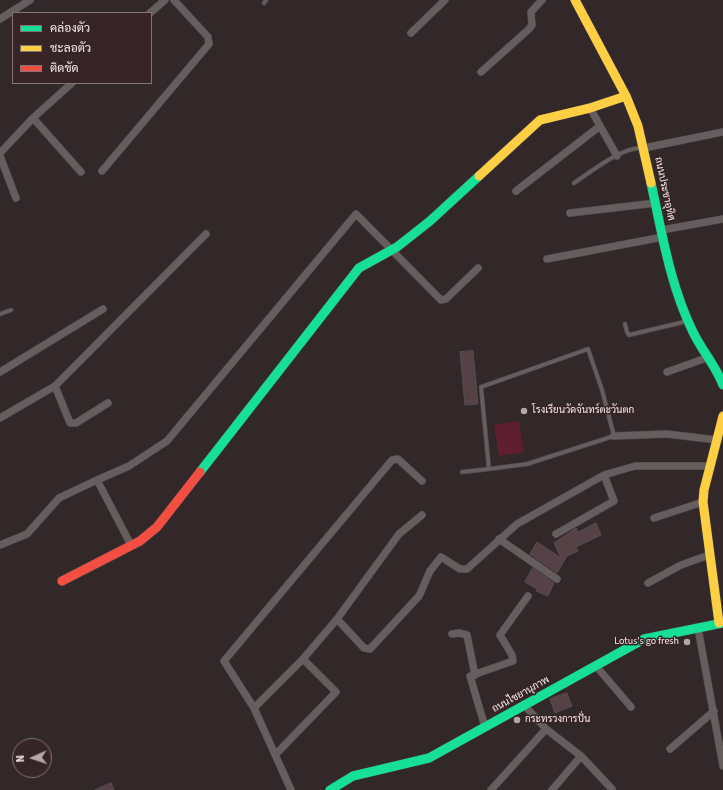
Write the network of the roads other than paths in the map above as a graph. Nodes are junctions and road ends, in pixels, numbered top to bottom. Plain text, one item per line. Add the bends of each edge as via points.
1 (30, 0) edge
2 (165, 0) edge
3 (174, 0) edge
4 (445, 0) edge
5 (542, 0) edge
6 (575, 0) edge
7 (151, 12) edge
8 (0, 19) edge
9 (411, 33) dead end
10 (481, 72) dead end
11 (71, 84) edge
12 (626, 96) junction
13 (590, 108) junction
14 (33, 118) junction
15 (600, 126) junction
16 (723, 132) edge
17 (644, 148) junction
18 (0, 154) edge
19 (617, 156) junction
20 (102, 171) dead end
21 (81, 172) dead end
22 (574, 183) dead end
23 (516, 191) dead end
24 (16, 198) dead end
25 (656, 203) junction
26 (570, 213) dead end
27 (723, 219) edge
28 (662, 233) junction
29 (206, 234) dead end
30 (392, 251) junction
31 (547, 259) dead end
32 (478, 268) dead end
33 (103, 309) dead end
34 (11, 310) dead end
35 (0, 314) edge
36 (688, 321) junction
37 (625, 324) dead end
38 (709, 358) junction
39 (0, 372) edge
40 (667, 372) dead end
41 (723, 385) edge
42 (55, 386) junction
43 (108, 403) dead end
44 (723, 416) edge
45 (0, 418) edge
46 (614, 436) junction
47 (718, 445) edge
48 (710, 466) junction
49 (489, 469) junction
50 (462, 472) dead end
51 (604, 475) junction
52 (97, 480) junction
53 (422, 481) dead end
54 (703, 502) junction
55 (422, 515) dead end
56 (654, 518) dead end
57 (556, 534) dead end
58 (499, 539) junction
59 (0, 545) edge
60 (131, 545) junction
61 (709, 555) junction
62 (558, 579) dead end
63 (62, 581) dead end
64 (648, 583) dead end
65 (528, 596) dead end
66 (337, 619) junction
67 (721, 623) edge
68 (698, 628) junction
69 (452, 634) dead end
70 (303, 659) junction
71 (596, 666) junction
72 (475, 675) junction
73 (525, 706) junction
74 (631, 707) dead end
75 (254, 708) junction
76 (714, 711) junction
77 (485, 727) junction
78 (546, 728) junction
79 (670, 749) dead end
80 (276, 754) junction
81 (581, 756) junction
82 (723, 766) edge
83 (291, 790) edge
84 (330, 790) edge
85 (491, 790) edge
86 (552, 790) edge
87 (611, 790) edge

1 - 8 street
2 - 7 street
3 - 20 street via 208,38 209,44
4 - 9 street
5 - 10 street via 531,12 532,25 529,29
6 - 12 street, ถนนประชาอุทิศ
11 - 14 street
12 - 13 street
12 - 17 street, ถนนประชาอุทิศ
13 - 15 street
13 - 30 street via 540,120 430,221
14 - 18 street
14 - 21 street
15 - 19 street
15 - 23 street
16 - 17 street
17 - 19 lane via 630,150
17 - 25 street, ถนนประชาอุทิศ
18 - 24 street
19 - 22 lane
25 - 26 street
25 - 28 street, ถนนประชาอุทิศ
27 - 28 street
28 - 31 street
28 - 36 street, ถนนประชาอุทิศ via 672,281
29 - 42 street
30 - 32 street via 441,300 446,300
30 - 52 street via 356,214 167,441 129,466
30 - 60 street via 359,268 156,527
33 - 39 street
34 - 35 lane
36 - 37 lane via 629,335
36 - 38 street, ถนนประชาอุทิศ
38 - 40 street
38 - 41 street, ถนนประชาอุทิศ
42 - 43 street via 70,423 76,423
42 - 45 street
44 - 47 street
46 - 47 street via 667,434
46 - 49 lane via 527,464
46 - 49 lane via 588,349 481,387
47 - 48 street
48 - 51 street via 635,466
48 - 54 street
49 - 50 lane
51 - 57 street via 614,502
51 - 58 street via 517,524
52 - 59 street via 59,498 27,534
52 - 60 street
53 - 75 street via 398,459 392,460 224,661
54 - 56 street
54 - 61 street
55 - 66 street via 399,534
58 - 62 street
58 - 66 street via 467,569 460,569 441,557 430,571 419,596 370,649 364,648
60 - 63 street
61 - 64 street via 681,565
61 - 67 street
65 - 72 street via 500,635 513,661
66 - 70 street
67 - 68 street, ถนนไชยานุภาพ
68 - 71 street, ถนนไชยานุภาพ via 644,639
68 - 76 street
69 - 72 street via 467,635
70 - 75 street
70 - 80 street via 336,692
71 - 73 street, ถนนไชยานุภาพ
71 - 74 street
72 - 77 street via 470,676
73 - 77 street, ถนนไชยานุภาพ
73 - 78 street
75 - 80 street
76 - 79 street
76 - 82 street
77 - 84 street, ถนนไชยานุภาพ via 429,758 353,776
78 - 81 street
78 - 85 street
80 - 83 street
81 - 86 street
81 - 87 street

